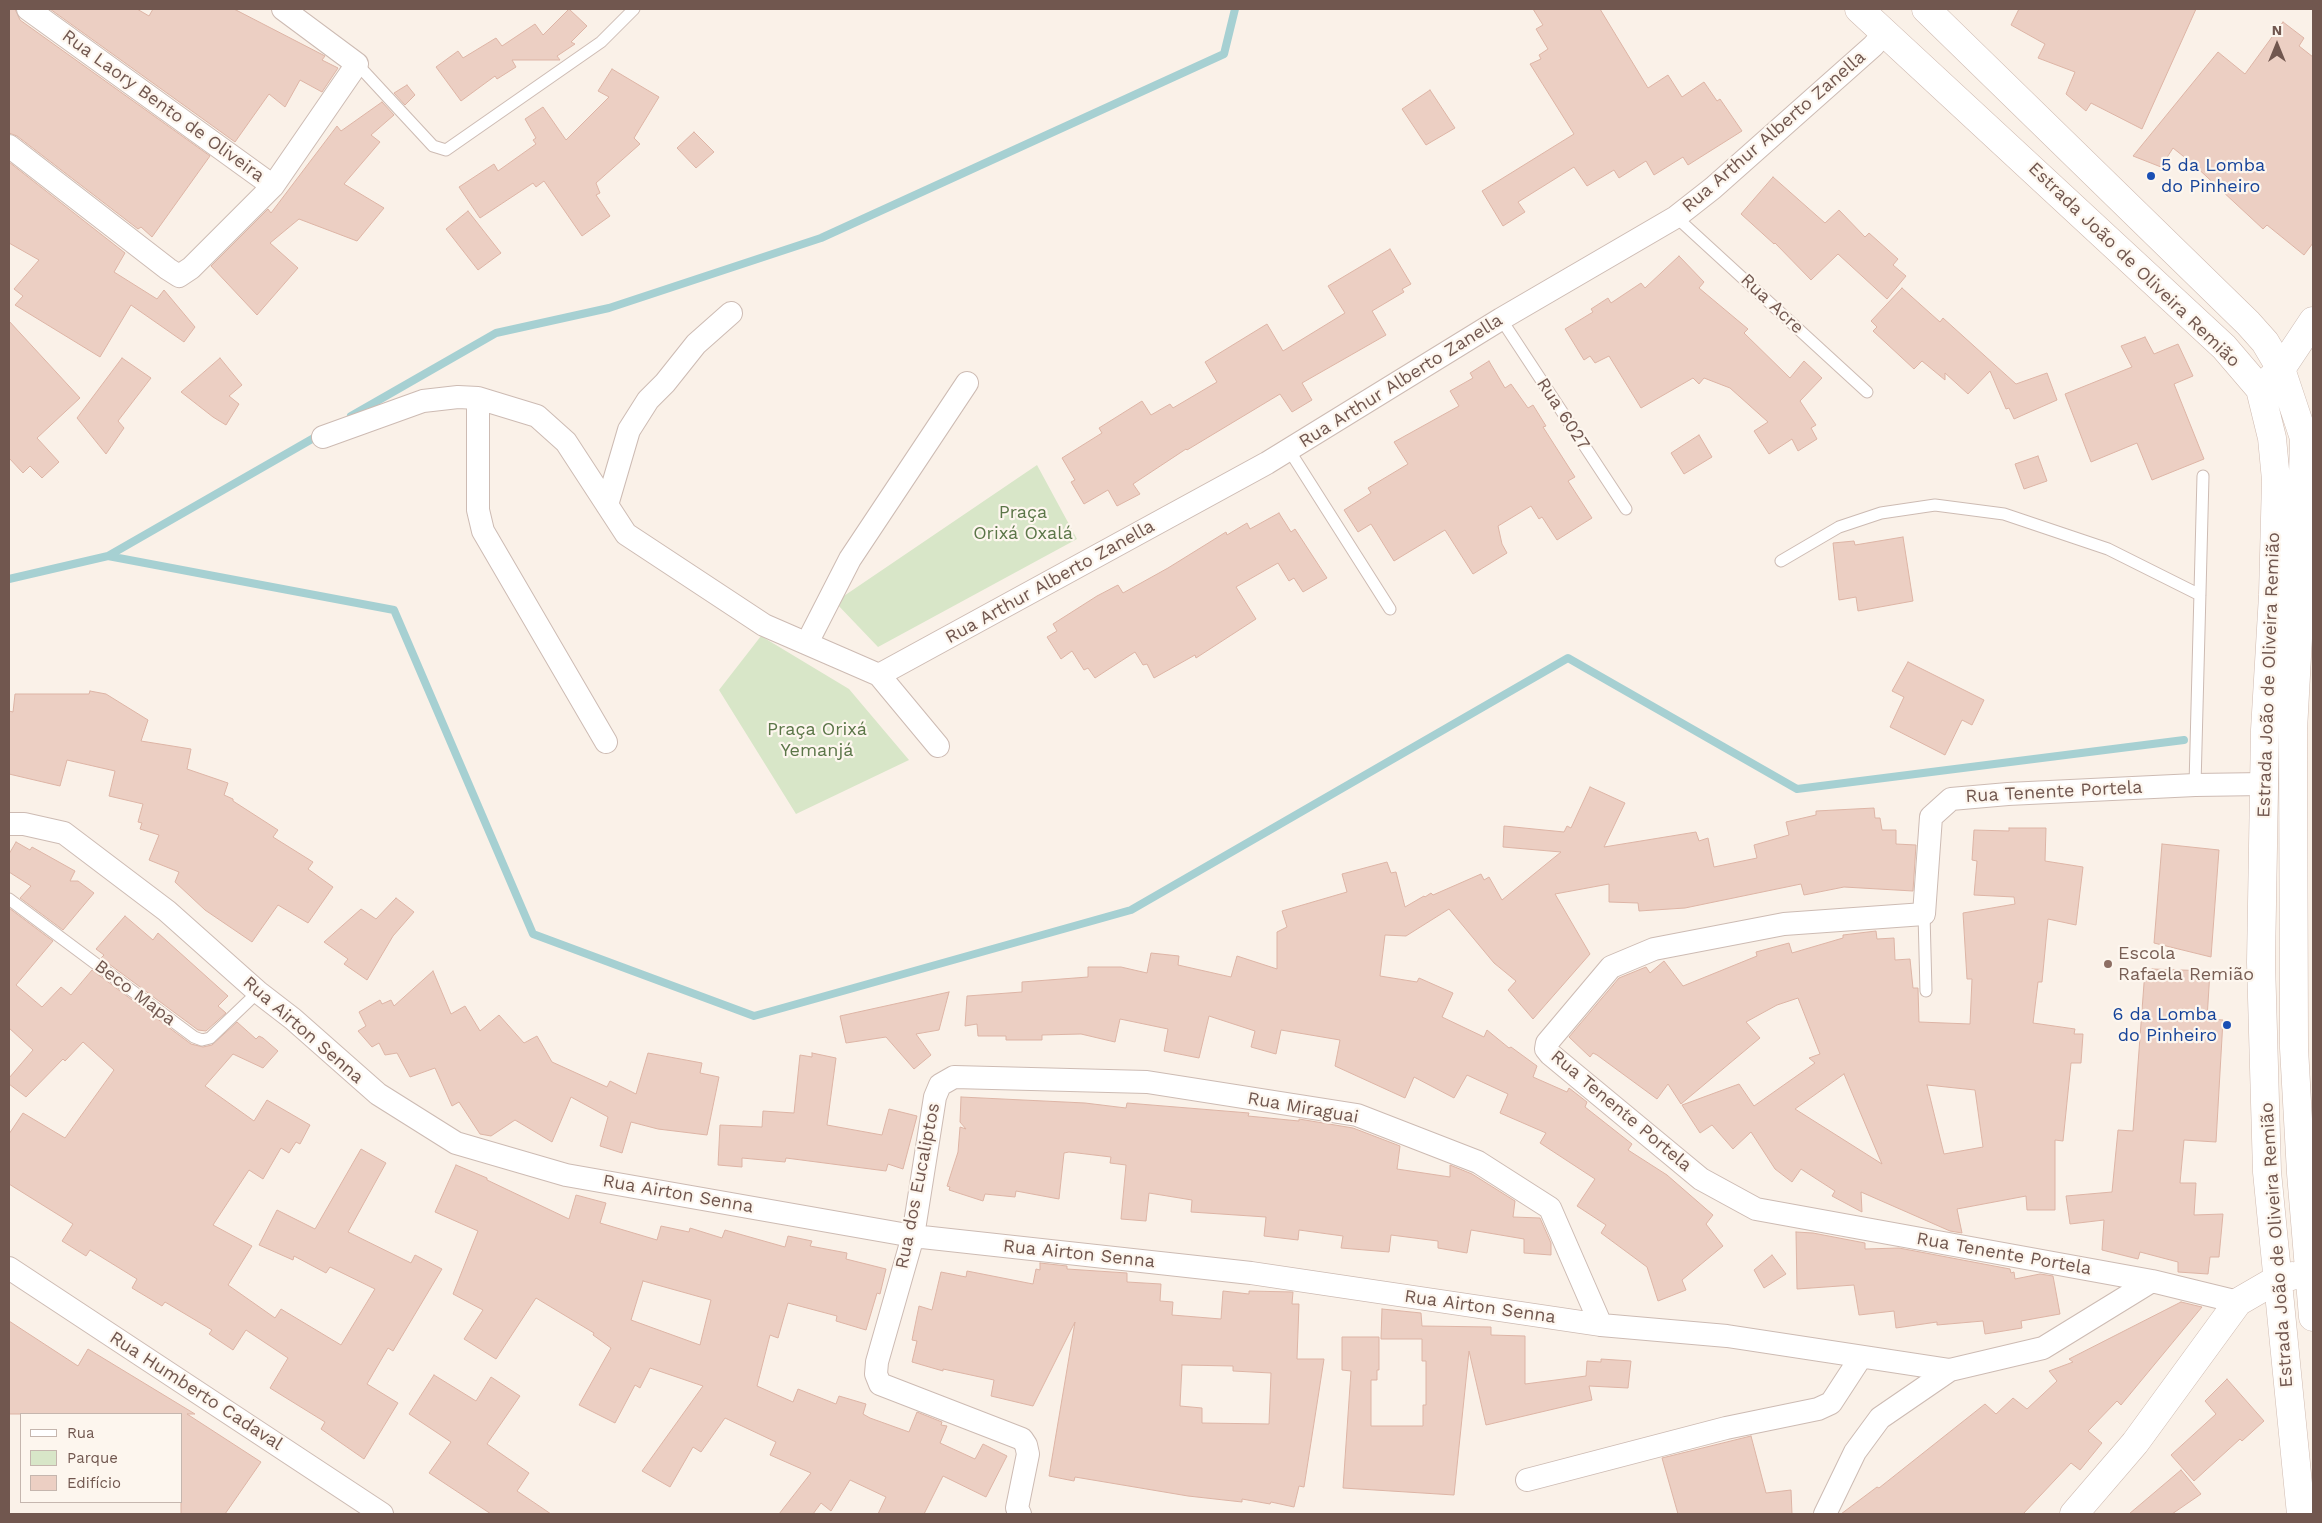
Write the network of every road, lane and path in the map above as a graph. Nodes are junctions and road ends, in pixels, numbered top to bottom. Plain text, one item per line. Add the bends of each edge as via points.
1 (28, 9) edge
2 (283, 9) edge
3 (634, 9) edge
4 (1860, 9) edge
5 (1926, 9) edge
6 (1885, 32) junction
7 (357, 64) junction
8 (9, 146) edge
9 (273, 186) junction
10 (1676, 216) junction
11 (731, 313) dead end
12 (1501, 319) junction
13 (2313, 321) edge
14 (2281, 369) junction
15 (967, 383) dead end
16 (2260, 389) junction
17 (1867, 392) dead end
18 (478, 398) junction
19 (323, 437) dead end
20 (1289, 450) junction
21 (2203, 476) dead end
22 (606, 505) junction
23 (1626, 509) dead end
24 (1781, 562) dead end
25 (2200, 595) junction
26 (1390, 609) dead end
27 (2306, 620) edge
28 (807, 643) junction
29 (879, 675) junction
30 (2265, 730) junction
31 (2293, 730) junction
32 (606, 742) dead end
33 (938, 746) dead end
34 (2264, 784) junction
35 (2195, 785) junction
36 (9, 824) edge
37 (9, 899) edge
38 (1924, 914) junction
39 (1926, 991) dead end
40 (258, 992) junction
41 (940, 1085) joint
42 (913, 1236) junction
43 (9, 1268) edge
44 (2308, 1271) junction
45 (2276, 1280) junction
46 (2152, 1281) junction
47 (2238, 1302) junction
48 (2313, 1317) edge
49 (1601, 1325) junction
50 (1861, 1357) junction
51 (1950, 1370) junction
52 (1527, 1480) dead end
53 (382, 1514) edge
54 (1020, 1514) edge
55 (1825, 1514) edge
56 (2074, 1514) edge
57 (2301, 1514) edge

1 - 9 street, Rua Laory Bento de Oliveira
2 - 7 street
3 - 7 lane via 602,42 446,150 433,146
4 - 6 main road, Estrada João de Oliveira Remião
5 - 14 main road, Estrada João de Oliveira Remião via 2248,322
6 - 10 street, Rua Arthur Alberto Zanella via 1714,188
6 - 16 main road, Estrada João de Oliveira Remião via 2224,347
7 - 9 street
8 - 9 street via 179,276 191,268
10 - 12 street, Rua Arthur Alberto Zanella
10 - 17 lane, Rua Acre
11 - 22 street via 696,344 648,400 629,430
12 - 20 street, Rua Arthur Alberto Zanella
12 - 23 lane, Rua 6027
13 - 14 main road
14 - 16 main road
14 - 27 main road, Estrada João de Oliveira Remião via 2304,438
15 - 28 street via 850,559
16 - 30 main road, Estrada João de Oliveira Remião via 2272,438 2276,480
18 - 19 street via 423,401
18 - 22 street via 537,416 566,442
18 - 32 street via 478,510 483,531
20 - 26 lane
20 - 29 street, Rua Arthur Alberto Zanella
21 - 25 lane
22 - 28 street via 626,534 764,625
24 - 25 lane via 1839,527 1881,513 1935,505 2004,514 2089,542
25 - 35 lane
27 - 31 main road, Estrada João de Oliveira Remião
28 - 29 street
29 - 33 street
30 - 31 main road
30 - 34 main road, Estrada João de Oliveira Remião
31 - 44 main road, Estrada João de Oliveira Remião via 2294,1048
34 - 35 street, Rua Tenente Portela
34 - 45 main road, Estrada João de Oliveira Remião via 2261,962 2267,1172
35 - 38 street, Rua Tenente Portela via 1951,799 1931,817
36 - 40 street, Rua Airton Senna via 64,833 167,910
37 - 40 lane, Beco Mapa via 202,1040 210,1038
38 - 39 lane
38 - 46 street, Rua Tenente Portela via 1784,924 1654,948 1611,967 1546,1042 1546,1049 1701,1178 1756,1209
40 - 42 street, Rua Airton Senna via 378,1094 456,1143 566,1174
41 - 42 street, Rua dos Eucaliptos via 934,1097
41 - 49 street, Rua Miraguai via 954,1077 1147,1082 1357,1115 1478,1162 1550,1208
42 - 49 street, Rua Airton Senna via 1251,1273
42 - 54 street, Rua dos Eucaliptos via 876,1374 880,1384 1022,1439 1028,1454 1017,1508
43 - 53 street, Rua Humberto Cadaval
44 - 45 main road
44 - 48 main road, Estrada João de Oliveira Remião
45 - 47 main road
45 - 57 main road, Estrada João de Oliveira Remião
46 - 47 street
46 - 51 street, Rua Airton Senna via 2043,1348
47 - 56 main road via 2135,1442
49 - 50 street, Rua Airton Senna via 1727,1336
50 - 51 street, Rua Airton Senna
50 - 52 street via 1830,1403 1818,1409 1726,1428
51 - 55 street via 1880,1418 1855,1452

